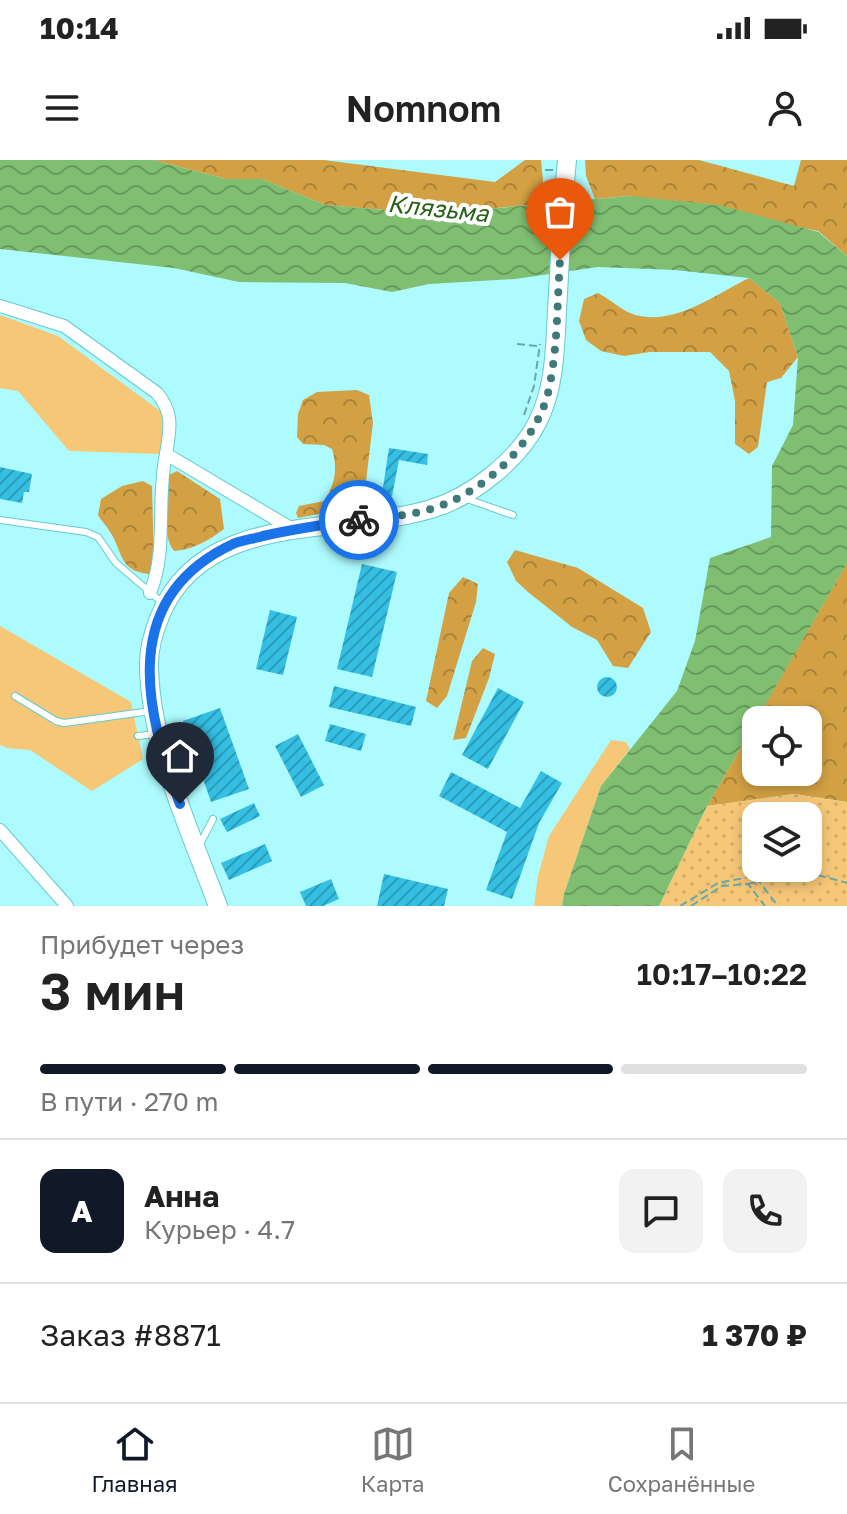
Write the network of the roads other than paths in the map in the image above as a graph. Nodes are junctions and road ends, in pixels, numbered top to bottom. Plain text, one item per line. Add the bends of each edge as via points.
1 (562, 167) edge
2 (0, 306) edge
3 (166, 454) junction
4 (458, 496) junction
5 (513, 515) dead end
6 (0, 520) edge
7 (294, 530) junction
8 (157, 599) junction
9 (15, 696) dead end
10 (154, 711) junction
11 (159, 733) junction
12 (138, 736) dead end
13 (213, 819) dead end
14 (0, 830) edge
15 (197, 850) junction
16 (67, 906) edge
17 (218, 906) edge

1 - 4 main road via 547,396 531,433 501,466
2 - 3 street via 64,326 157,393 170,415
3 - 7 street
3 - 8 street
4 - 5 lane
4 - 7 main road via 412,513
6 - 8 lane via 98,537 116,563
7 - 8 main road via 234,543
8 - 10 main road via 149,669
9 - 10 lane via 64,723
10 - 11 main road
11 - 12 lane
11 - 15 main road
13 - 15 lane
14 - 16 street
15 - 17 main road

